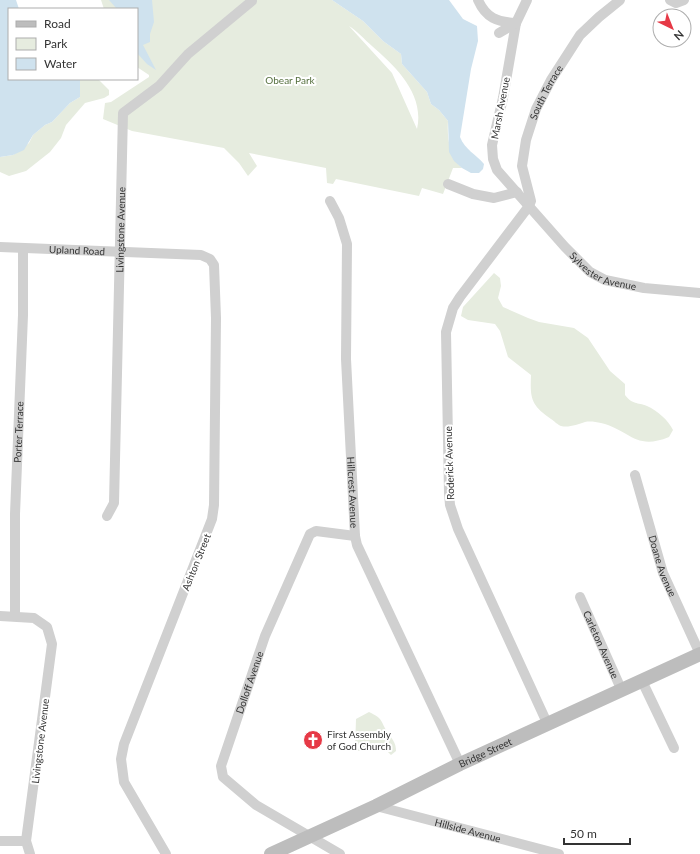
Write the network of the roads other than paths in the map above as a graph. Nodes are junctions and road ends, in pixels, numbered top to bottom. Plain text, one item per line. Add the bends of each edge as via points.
1 (478, 0) edge
2 (527, 0) edge
3 (620, 0) edge
4 (670, 0) edge
5 (684, 0) edge
6 (252, 1) dead end
7 (516, 24) junction
8 (499, 33) dead end
9 (448, 184) dead end
10 (517, 192) junction
11 (330, 202) dead end
12 (529, 206) junction
13 (0, 247) edge
14 (23, 248) junction
15 (119, 251) junction
16 (201, 254) joint
17 (700, 293) edge
18 (635, 475) dead end
19 (107, 516) dead end
20 (355, 536) junction
21 (580, 597) dead end
22 (0, 616) edge
23 (15, 616) junction
24 (700, 654) edge
25 (642, 681) junction
26 (622, 691) junction
27 (548, 725) junction
28 (674, 748) dead end
29 (460, 764) junction
30 (376, 806) junction
31 (310, 836) junction
32 (0, 841) edge
33 (26, 842) junction
34 (30, 854) edge
35 (166, 854) edge
36 (271, 854) edge
37 (340, 854) edge
38 (559, 854) edge

1 - 7 street via 487,16 498,22
2 - 7 street, Marsh Avenue
3 - 12 street, South Terrace via 580,35 536,109 526,140 522,166 531,201
4 - 5 street via 676,3
6 - 15 street, Livingstone Avenue via 188,54 159,86 123,113
7 - 8 street
7 - 10 street, Marsh Avenue via 492,145 497,170
9 - 10 street via 473,194 494,198
10 - 12 street, Marsh Avenue
11 - 20 street, Hillcrest Avenue via 339,218 347,244 346,360
12 - 17 street, Sylvester Avenue via 590,272 605,280 644,288
12 - 27 street, Roderick Avenue via 460,297 448,320 446,343 449,493 458,529
13 - 14 street, Upland Road
14 - 15 street, Upland Road
14 - 23 street, Porter Terrace via 15,514
15 - 16 street, Upland Road
15 - 19 street, Livingstone Avenue via 114,503
16 - 35 street, Ashton Street via 210,259 216,275 212,519 149,678 124,744 121,759 124,782
18 - 24 street, Doane Avenue via 663,573
20 - 29 street, Hillcrest Avenue
20 - 31 street, Dolloff Avenue via 316,531 310,534 265,636 221,766 223,777 256,805
21 - 26 street, Carleton Avenue
22 - 23 street
23 - 33 street, Livingstone Avenue via 34,618 47,627 52,644
24 - 25 main road, Bridge Street
25 - 26 main road, Bridge Street
25 - 28 street
26 - 27 main road, Bridge Street
27 - 29 main road, Bridge Street
29 - 30 main road, Bridge Street
30 - 31 main road, Bridge Street
30 - 38 street, Hillside Avenue
31 - 36 main road, Bridge Street
31 - 37 street, Dolloff Avenue
32 - 33 street
33 - 34 street, Livingstone Avenue

